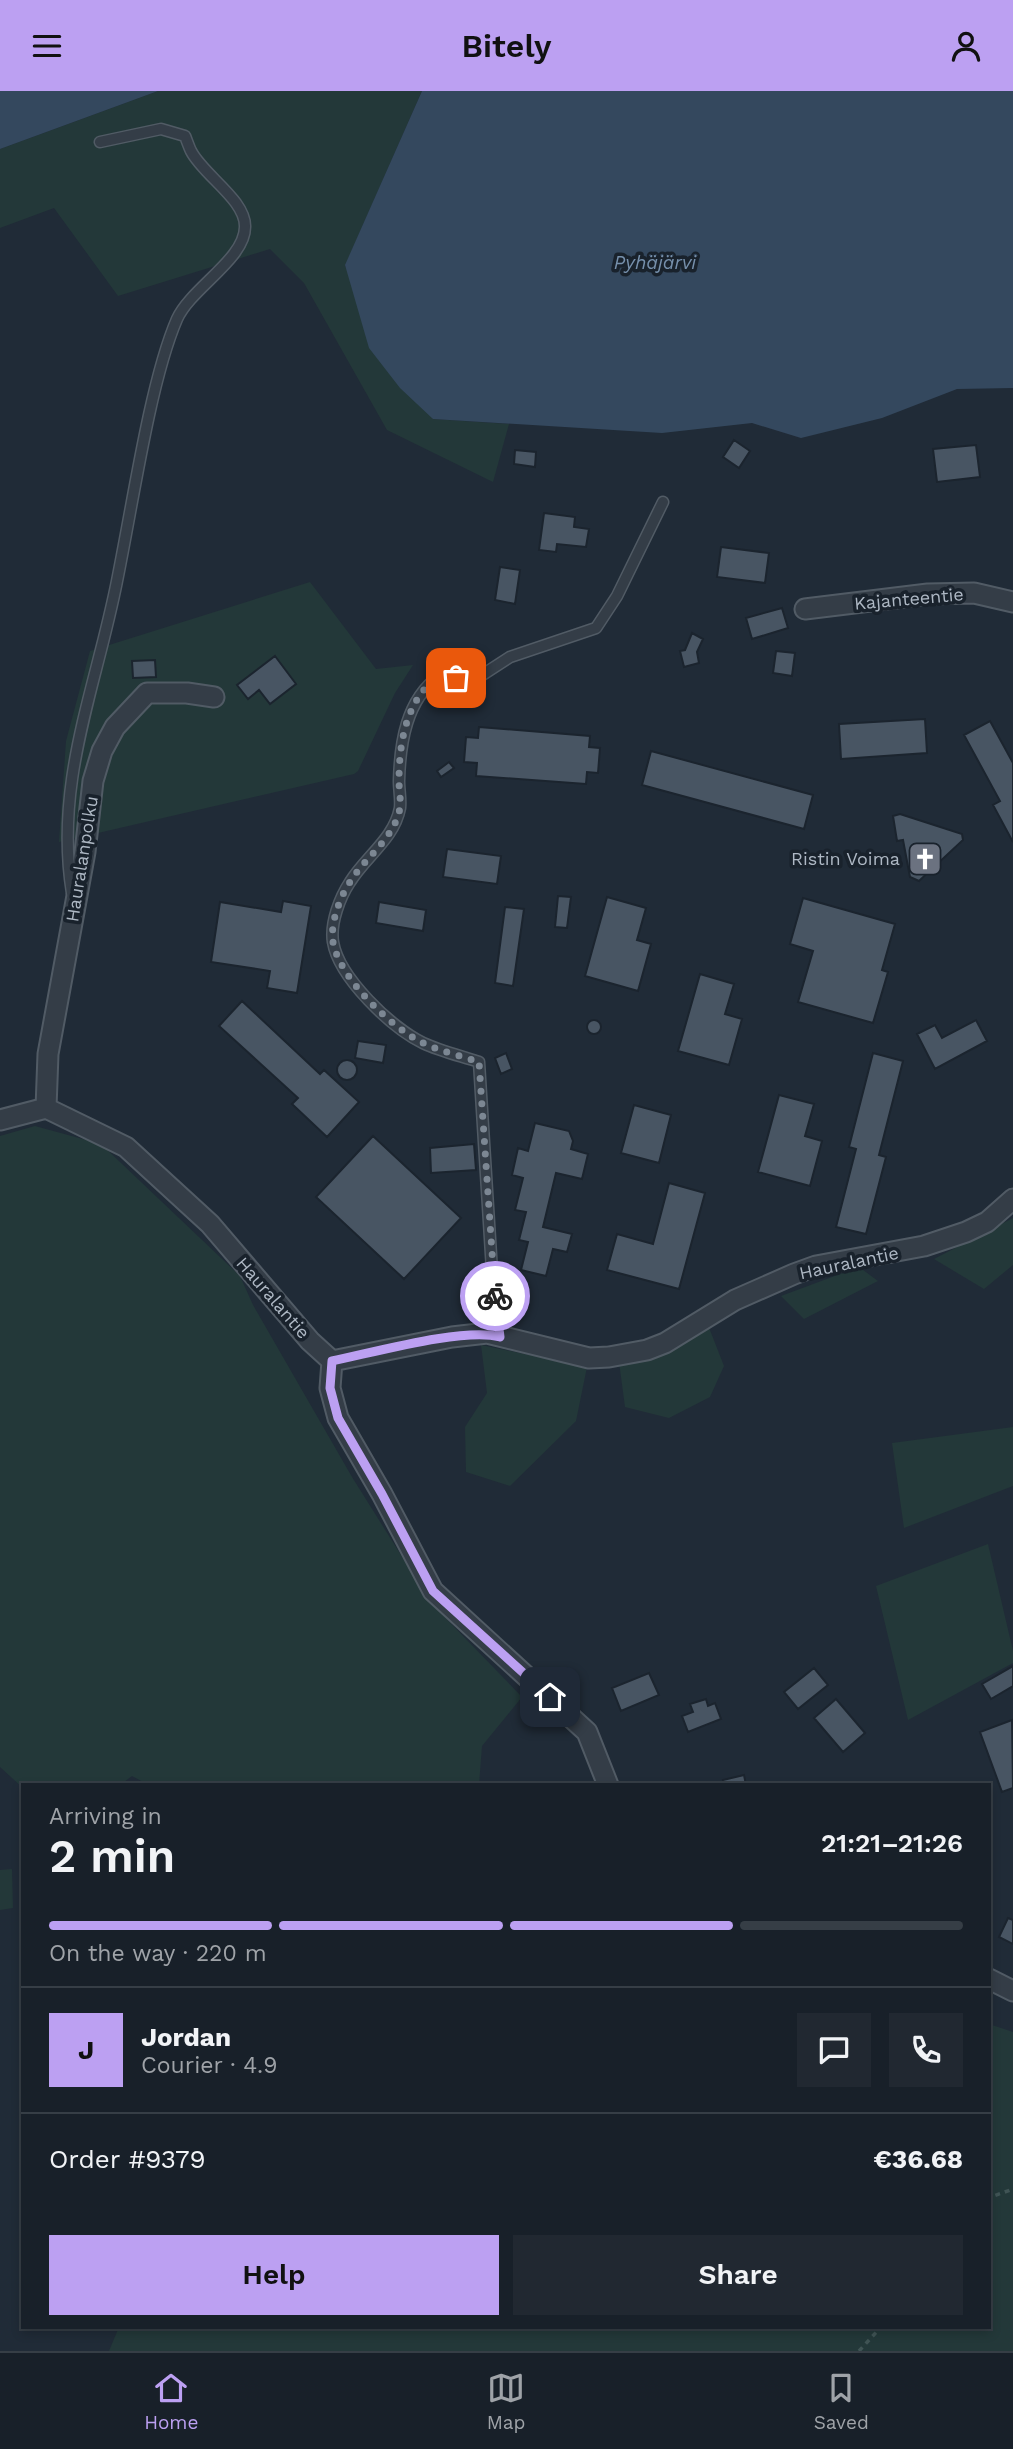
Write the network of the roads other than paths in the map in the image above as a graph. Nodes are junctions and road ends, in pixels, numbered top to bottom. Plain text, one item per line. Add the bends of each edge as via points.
1 (100, 142) dead end
2 (663, 502) dead end
3 (1013, 602) edge
4 (805, 609) dead end
5 (214, 697) dead end
6 (75, 911) junction
7 (46, 1108) junction
8 (0, 1120) edge
9 (1013, 1199) edge
10 (500, 1337) junction
11 (332, 1361) junction
12 (607, 1783) edge
13 (991, 1980) edge
14 (1013, 1991) edge

1 - 6 lane via 161,129 186,137 191,153 244,215 246,230 227,263 194,293 177,318 157,379 117,583 79,733 66,823
2 - 10 lane via 617,596 596,628 510,657 473,681 439,676 426,685 400,744 400,806 392,831 337,906 333,942 345,970 380,1014 423,1043 479,1062
3 - 4 street, Kajanteentie via 974,593 928,594
5 - 6 street, Hauralanpolku via 147,693 115,727 93,781
6 - 7 street, Hauralanpolku via 48,1054
7 - 8 street
7 - 11 street, Hauralantie via 126,1147 210,1224
9 - 10 street, Hauralantie via 987,1222 966,1232 924,1246 794,1274 735,1300 647,1350 589,1359
10 - 11 street, Hauralantie via 487,1333 452,1337
11 - 12 street via 330,1388 338,1418 433,1591 587,1732
13 - 14 street

